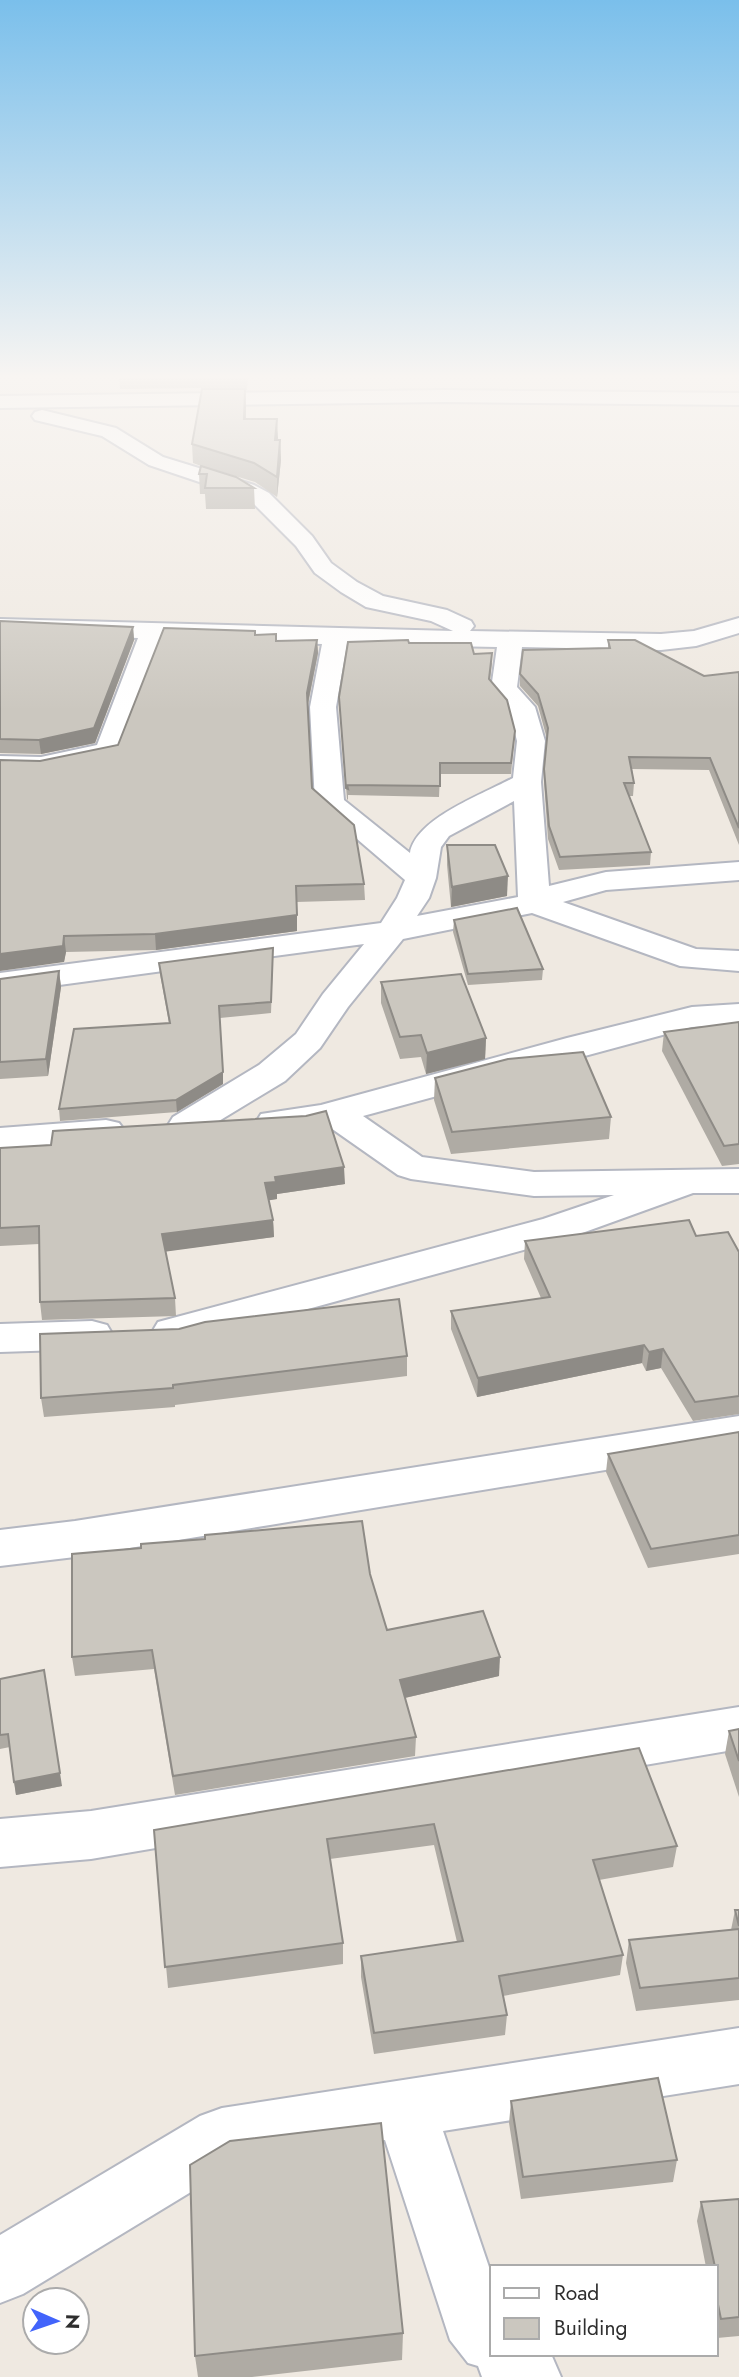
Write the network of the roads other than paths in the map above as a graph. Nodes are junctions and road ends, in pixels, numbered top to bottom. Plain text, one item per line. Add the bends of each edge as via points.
1 (243, 489) edge
2 (739, 625) edge
3 (0, 626) edge
4 (153, 632) junction
5 (336, 637) junction
6 (511, 638) junction
7 (696, 638) junction
8 (739, 648) edge
9 (0, 764) edge
10 (527, 782) junction
11 (739, 871) edge
12 (421, 878) junction
13 (534, 903) junction
14 (393, 931) junction
15 (739, 961) edge
16 (0, 983) edge
17 (739, 1014) edge
18 (334, 1113) junction
19 (186, 1125) junction
20 (0, 1139) edge
21 (739, 1181) edge
22 (688, 1182) junction
23 (0, 1338) edge
24 (739, 1432) edge
25 (0, 1548) edge
26 (739, 1728) edge
27 (0, 1843) edge
28 (739, 2056) edge
29 (405, 2107) junction
30 (0, 2271) edge
31 (490, 2337) edge
32 (508, 2356) edge
33 (527, 2377) edge

1 - 6 street via 261,498 304,541 323,568 375,602 446,618 467,630
2 - 7 street
3 - 4 street
4 - 5 street
4 - 9 street via 109,751 41,765
5 - 6 street
5 - 12 street via 323,707 330,803
6 - 7 street via 661,642
6 - 10 street via 504,689 522,707 531,741
7 - 8 street
10 - 12 street via 438,830 426,847
10 - 13 street
11 - 13 street via 606,881
12 - 14 street
13 - 14 street
13 - 15 street via 692,959
14 - 16 street
14 - 19 street via 308,1041 271,1073
17 - 18 street via 692,1017
18 - 19 street via 306,1120
18 - 22 street via 411,1167 534,1184
19 - 20 street
21 - 22 street
22 - 23 street via 557,1228 180,1332
24 - 25 street
26 - 27 street via 91,1835
28 - 29 street
29 - 30 street via 222,2138
29 - 31 street via 473,2317
32 - 33 street

